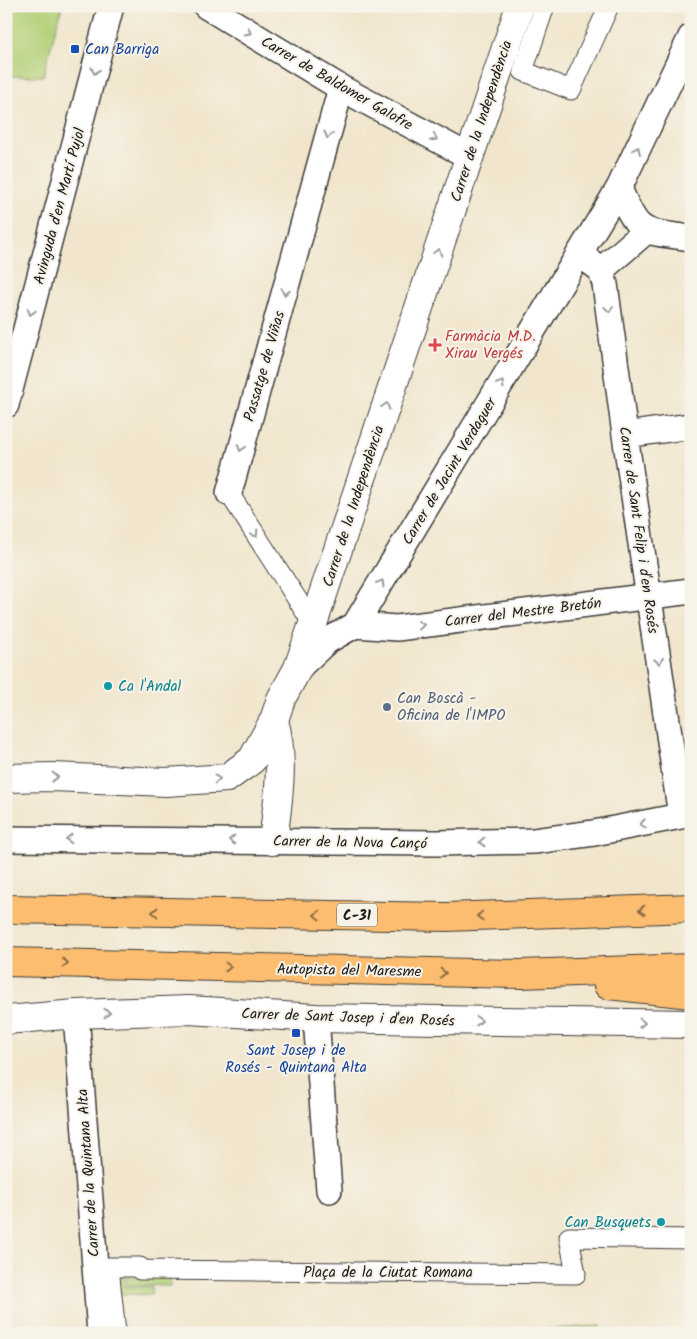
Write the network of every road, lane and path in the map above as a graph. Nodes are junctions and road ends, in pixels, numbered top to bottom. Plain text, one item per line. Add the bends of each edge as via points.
1 (111, 6) edge
2 (206, 6) edge
3 (520, 6) edge
4 (544, 6) edge
5 (609, 6) edge
6 (691, 37) edge
7 (341, 88) junction
8 (470, 157) junction
9 (619, 188) junction
10 (645, 232) junction
11 (691, 238) edge
12 (580, 254) junction
13 (601, 270) junction
14 (6, 405) edge
15 (691, 426) edge
16 (625, 435) junction
17 (229, 493) joint
18 (691, 591) edge
19 (649, 597) junction
20 (313, 624) junction
21 (355, 625) junction
22 (298, 668) junction
23 (274, 720) junction
24 (6, 778) edge
25 (686, 815) edge
26 (6, 839) edge
27 (273, 841) junction
28 (691, 908) edge
29 (15, 909) edge
30 (12, 962) edge
31 (691, 968) edge
32 (520, 974) junction
33 (691, 994) edge
34 (76, 1014) junction
35 (316, 1018) junction
36 (6, 1020) edge
37 (691, 1024) edge
38 (329, 1190) dead end
39 (691, 1239) edge
40 (100, 1333) edge
41 (116, 1333) edge

1 -> 14 street, Avinguda d'en Martí Pujol
2 -> 7 street, Carrer de Baldomer Galofre
3 - 8 street, Carrer de la Independència
4 - 5 street via 523,70 572,90
9 -> 6 street, Carrer de Jacint Verdaguer
7 -> 8 street, Carrer de Baldomer Galofre
7 -> 17 street, Passatge de Viñas
20 -> 8 street, Carrer de la Independència
9 - 10 street via 636,222
9 - 12 street, Carrer de Jacint Verdaguer
10 - 11 street
10 - 13 street
12 - 13 street
21 -> 12 street, Carrer de Jacint Verdaguer
13 -> 16 street, Carrer de Sant Felip i d'en Rosés
15 - 16 street
16 - 19 street, Carrer de Sant Felip i d'en Rosés
17 -> 20 street, Passatge de Viñas
18 - 19 street, Carrer del Mestre Bretón
21 -> 19 street, Carrer del Mestre Bretón via 397,628
19 -> 25 street, Carrer de Sant Felip i d'en Rosés
20 - 22 street, Carrer de la Independència
21 - 22 street, Carrer de Jacint Verdaguer via 327,641
22 - 23 street, Carrer de la Independència
24 -> 23 street, Carrer de la Independència via 166,782 227,778 252,760
23 - 27 street via 280,741 280,782
25 -> 27 street, Carrer de la Nova Cançó via 534,841
27 -> 26 street, Carrer de la Nova Cançó
28 -> 29 highway, C-31 via 446,917
30 -> 32 highway, Autopista del Maresme
31 - 32 highway, Autopista del Maresme
32 - 33 highway
34 -> 35 street, Carrer de Sant Josep i d'en Rosés via 189,1010
34 - 36 street, Carrer de Sant Josep i d'en Rosés
34 - 40 street, Carrer de la Quintana Alta
35 -> 37 street, Carrer de Sant Josep i d'en Rosés
35 - 38 street
39 - 41 street, Plaça de la Ciutat Romana via 569,1237 576,1274 140,1270 140,1267 109,1266

